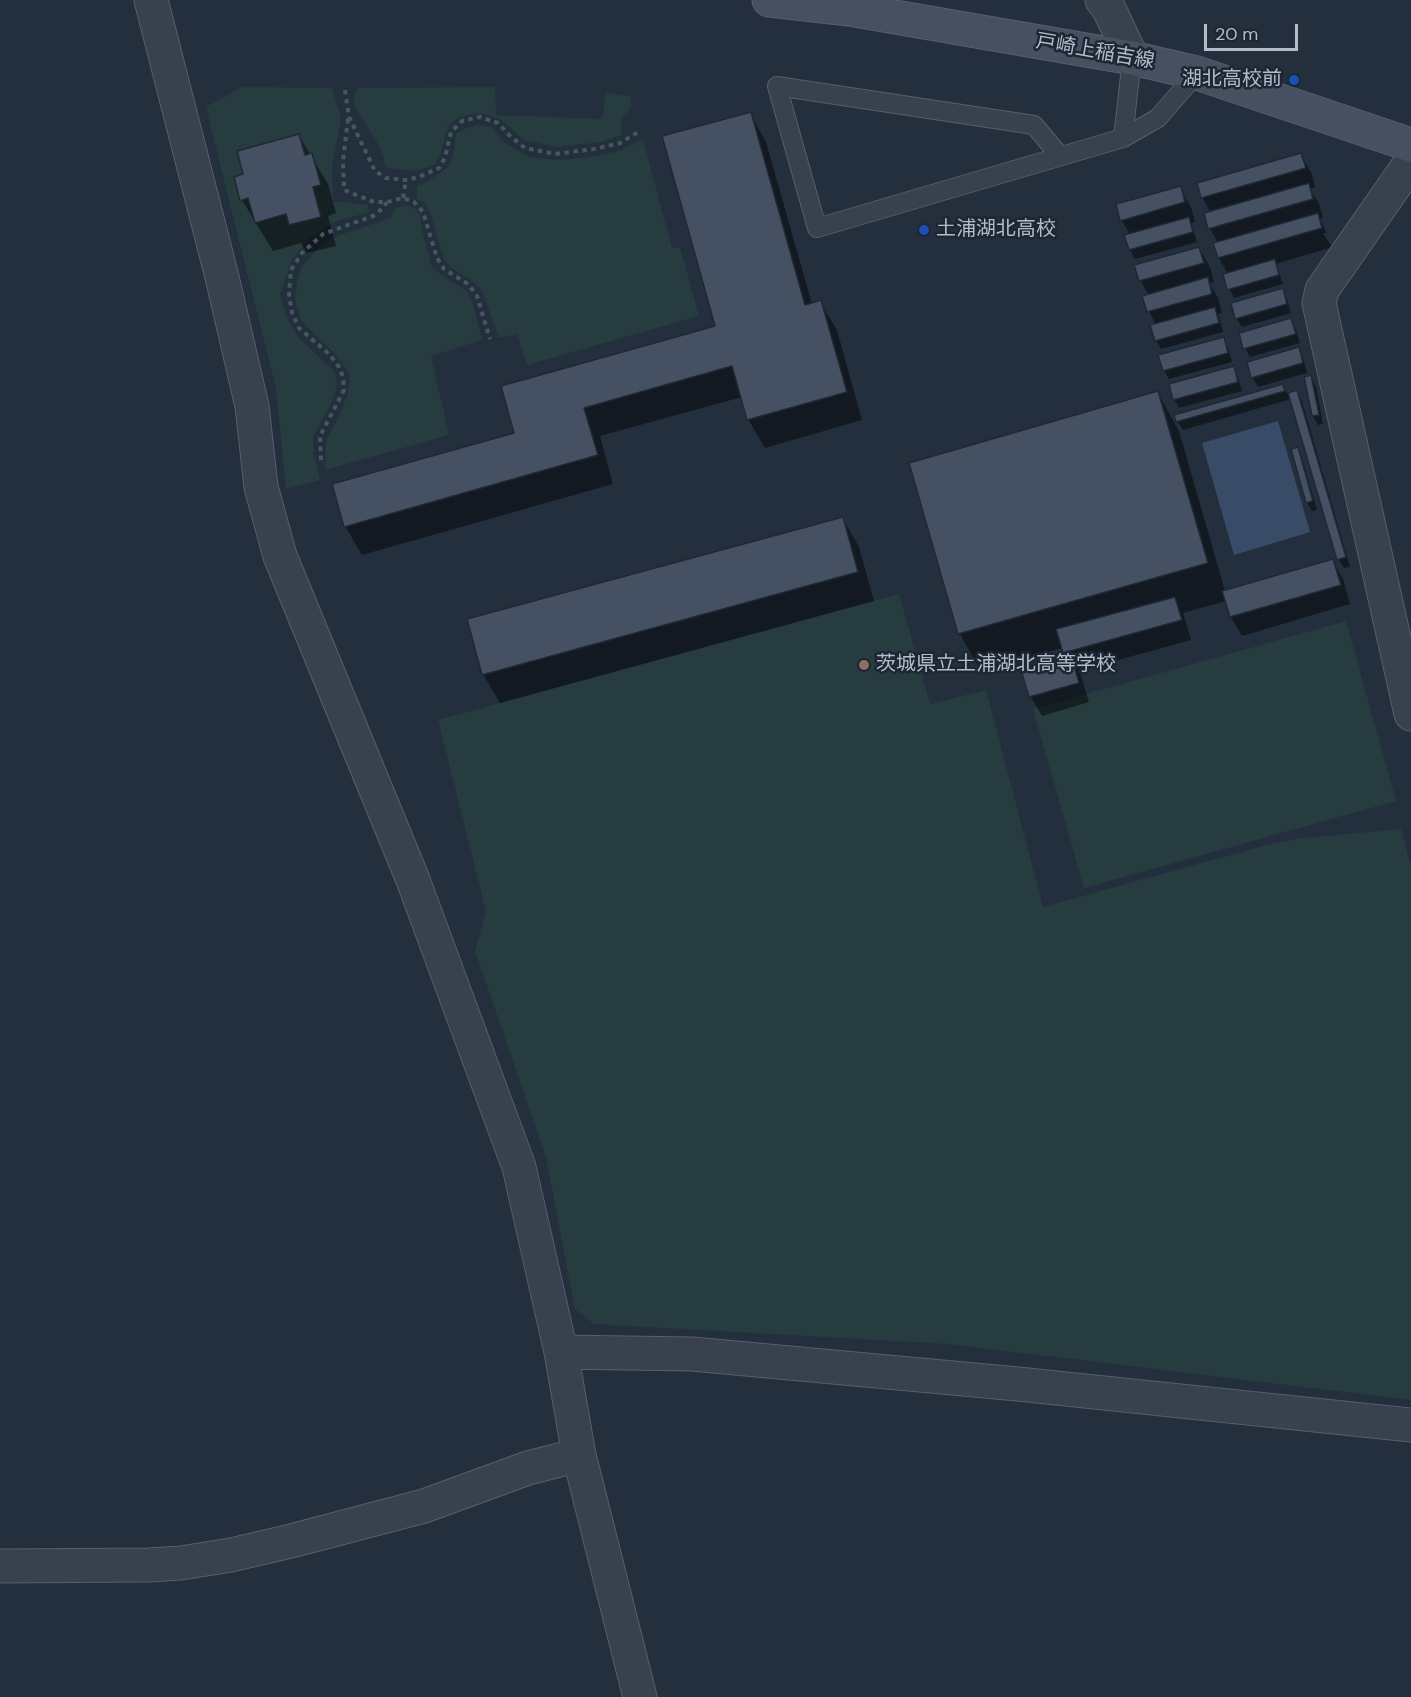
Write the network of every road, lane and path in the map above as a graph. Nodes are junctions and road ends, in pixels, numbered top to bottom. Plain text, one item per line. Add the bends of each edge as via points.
1 (151, 0) edge
2 (769, 0) edge
3 (1102, 0) edge
4 (1132, 58) junction
5 (1197, 72) junction
6 (345, 90) dead end
7 (349, 117) junction
8 (640, 131) dead end
9 (1123, 138) junction
10 (1411, 145) edge
11 (1060, 156) junction
12 (1411, 162) edge
13 (406, 180) junction
14 (403, 198) junction
15 (387, 202) junction
16 (490, 339) dead end
17 (321, 460) dead end
18 (1411, 714) edge
19 (561, 1352) junction
20 (1411, 1425) edge
21 (579, 1455) junction
22 (0, 1566) edge
23 (640, 1697) edge

1 - 19 street via 252,406 261,487 280,556 412,880 519,1167
2 - 4 main road, 戸崎上稲吉線 via 849,9
3 - 4 street
4 - 5 main road, 戸崎上稲吉線
4 - 9 lane
5 - 9 lane via 1158,118
5 - 10 main road, 戸崎上稲吉線
6 - 7 path
7 - 13 path via 375,171 386,178
7 - 15 path via 344,190 374,202
8 - 13 path via 620,143 555,154 525,148 498,123 480,117 462,121 451,132 446,158 439,168
9 - 11 lane
11 - 11 lane via 817,228 777,86 1034,125
12 - 18 street via 1322,290 1319,303
13 - 14 path
14 - 15 path
14 - 16 path via 414,202 423,212 444,269 468,284 477,296
15 - 17 path via 373,216 324,234 291,270 291,313 299,328 339,367 343,378 344,390 320,436
19 - 20 street via 692,1354
19 - 21 street
21 - 22 street via 528,1468 424,1506 231,1555 148,1565
21 - 23 street

